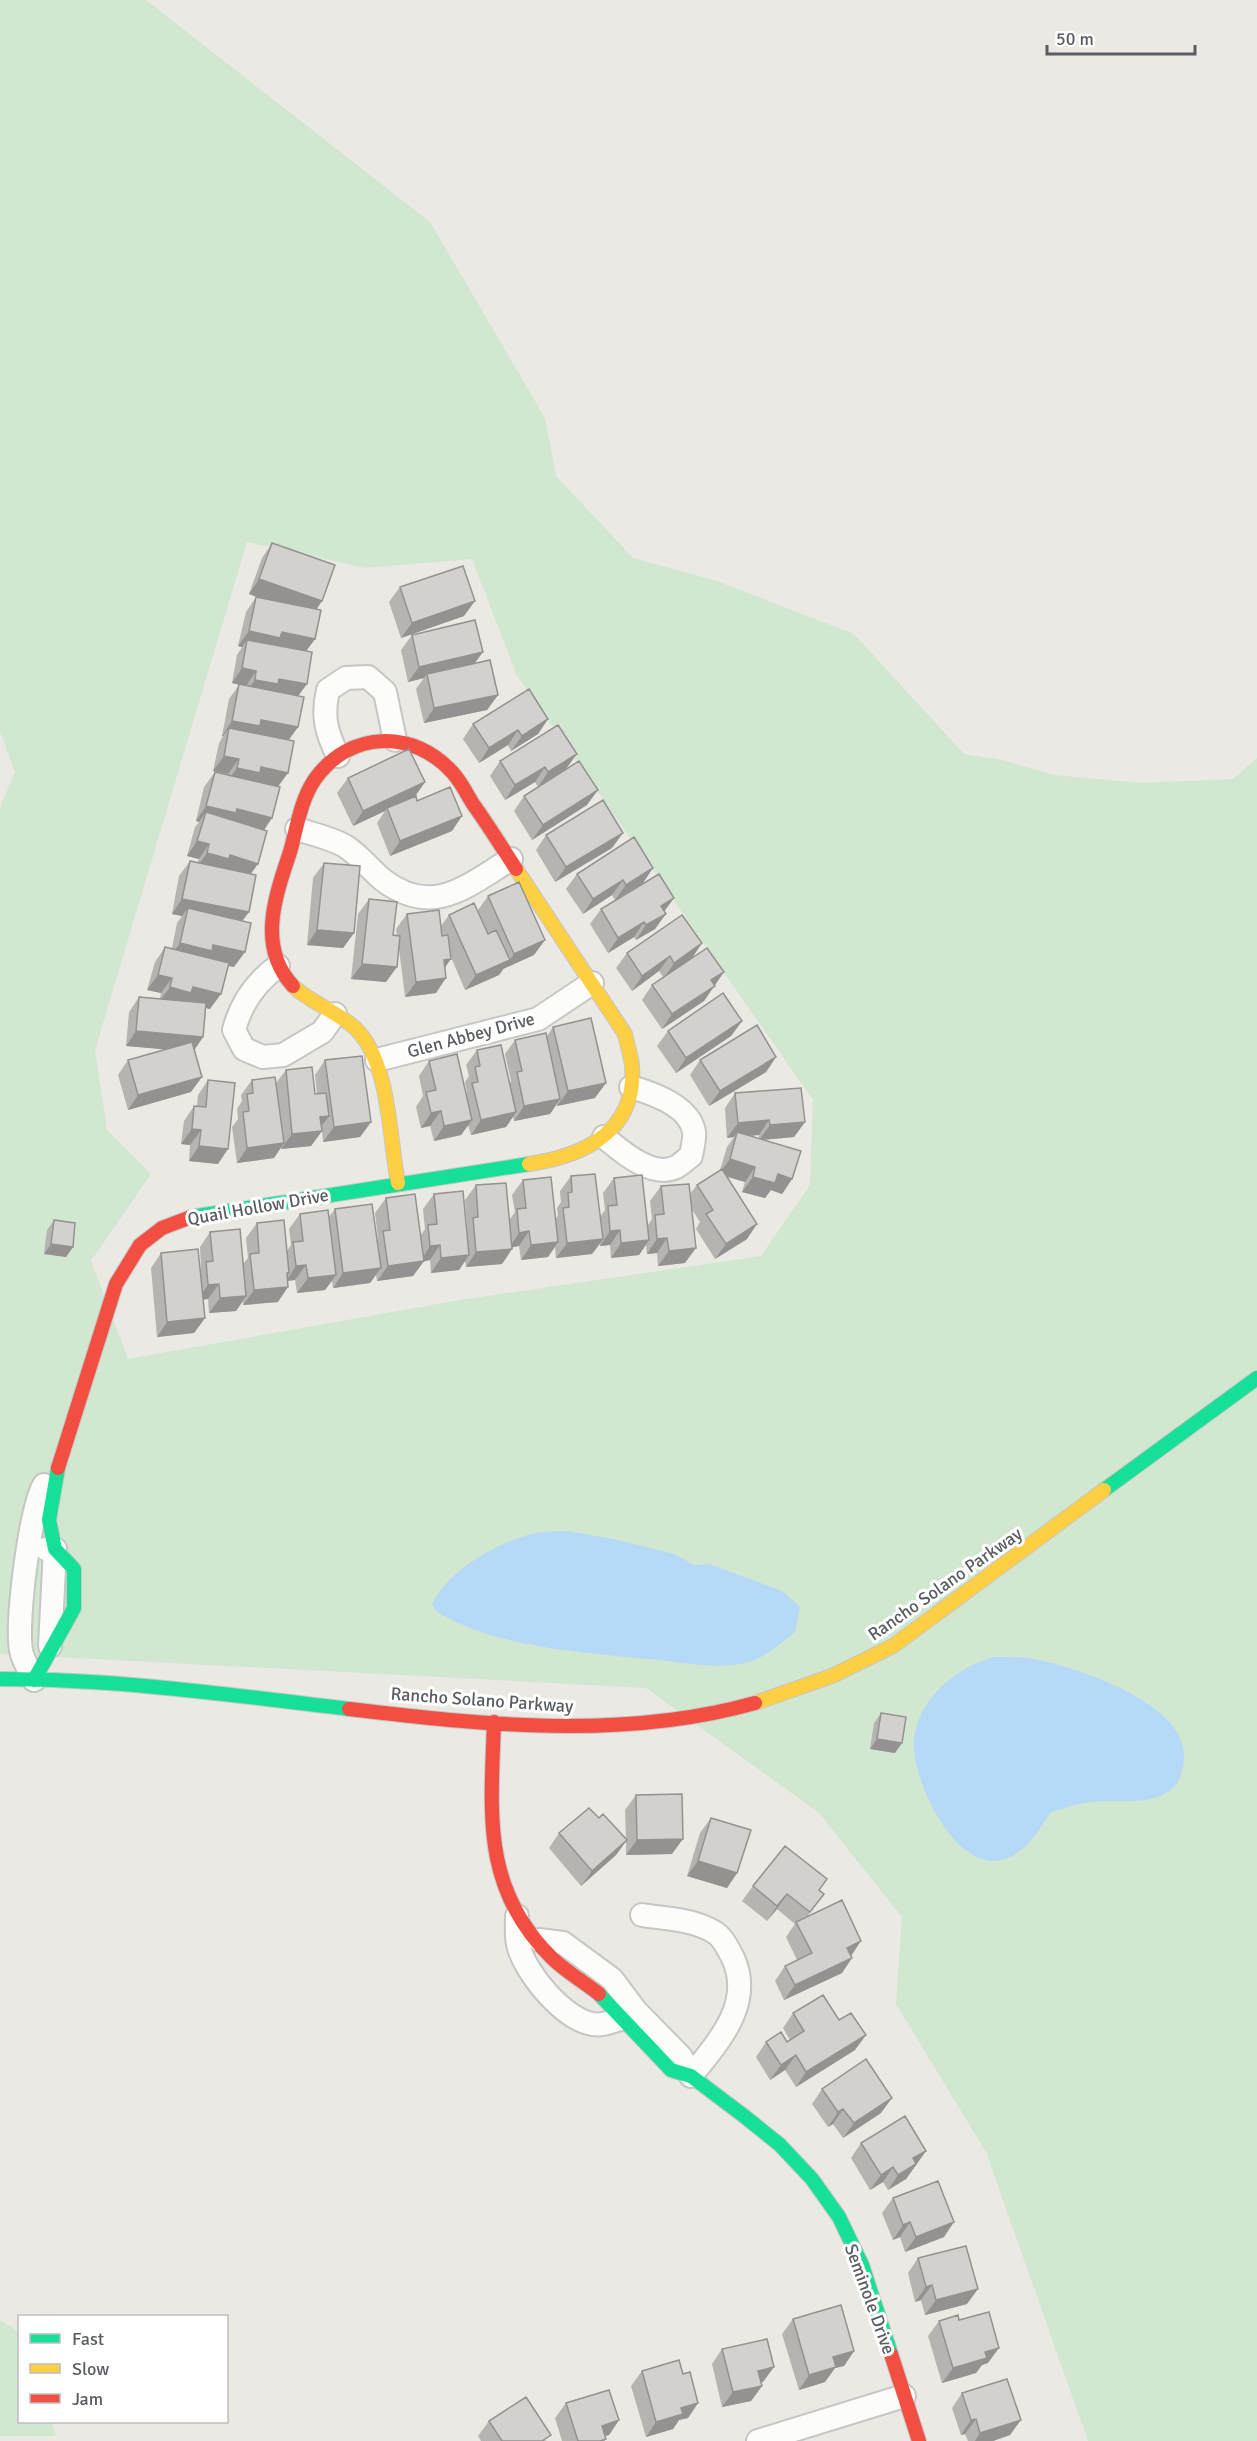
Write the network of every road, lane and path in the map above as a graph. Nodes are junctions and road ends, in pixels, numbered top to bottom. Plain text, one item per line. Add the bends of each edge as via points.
1 (395, 740) junction
2 (338, 756) junction
3 (297, 829) junction
4 (511, 859) junction
5 (278, 966) junction
6 (592, 983) junction
7 (335, 1014) junction
8 (377, 1060) junction
9 (631, 1087) junction
10 (604, 1137) junction
11 (398, 1183) junction
12 (1257, 1378) edge
13 (59, 1461) junction
14 (30, 1548) junction
15 (55, 1550) junction
16 (50, 1653) joint
17 (0, 1679) edge
18 (34, 1680) junction
19 (494, 1722) junction
20 (642, 1915) dead end
21 (517, 1916) junction
22 (539, 1940) junction
23 (621, 2019) junction
24 (691, 2076) junction
25 (904, 2396) junction
26 (758, 2441) edge
27 (919, 2441) edge

1 - 2 street, Quail Hollow Drive via 365,743
1 - 2 street via 385,692 368,677 346,678 328,690 323,710 326,733
1 - 4 street, Quail Hollow Drive via 428,753 453,773
2 - 3 street, Quail Hollow Drive via 309,789
3 - 4 street via 345,846 398,891 414,897 438,898 455,893
3 - 5 street, Quail Hollow Drive via 269,927
4 - 6 street, Quail Hollow Drive
5 - 7 street, Quail Hollow Drive via 290,983
5 - 7 street via 265,975 240,1008 234,1030 244,1048 263,1057 283,1055 322,1032
6 - 8 street, Glen Abbey Drive via 538,1019
6 - 9 street, Quail Hollow Drive via 625,1034 632,1066
7 - 8 street, Quail Hollow Drive via 363,1037
8 - 11 street, Quail Hollow Drive
9 - 10 street, Quail Hollow Drive via 622,1114
9 - 10 street via 684,1112 694,1131 691,1156 674,1169 653,1169
10 - 11 street, Quail Hollow Drive via 583,1151 552,1161
11 - 13 street, Quail Hollow Drive via 195,1215 162,1228 140,1245 116,1284
12 - 19 street, Rancho Solano Parkway via 968,1593 893,1646 843,1673 723,1711 639,1723
13 - 14 street, Quail Hollow Drive via 42,1488 32,1520
13 - 15 street, Quail Hollow Drive via 49,1520
14 - 15 street
14 - 18 street, Quail Hollow Drive via 23,1591 21,1651
15 - 16 street, Quail Hollow Drive
16 - 18 street, Quail Hollow Drive
17 - 18 street, Rancho Solano Parkway
18 - 19 street, Rancho Solano Parkway via 91,1680
19 - 21 street, Seminole Drive via 491,1824 497,1866
20 - 24 street via 696,1923 716,1933 738,1969 740,1996 732,2022
21 - 22 street, Seminole Drive
21 - 23 street, Seminole Drive via 518,1945 531,1973 551,1997 579,2020 595,2025
22 - 23 street, Seminole Drive via 552,1958 602,1996
22 - 24 street, Seminole Drive via 562,1943 612,1979 636,2011 681,2057
23 - 24 street, Seminole Drive via 671,2070
24 - 25 street, Seminole Drive via 780,2145 812,2179 838,2217 862,2265
25 - 26 street
25 - 27 street, Seminole Drive

